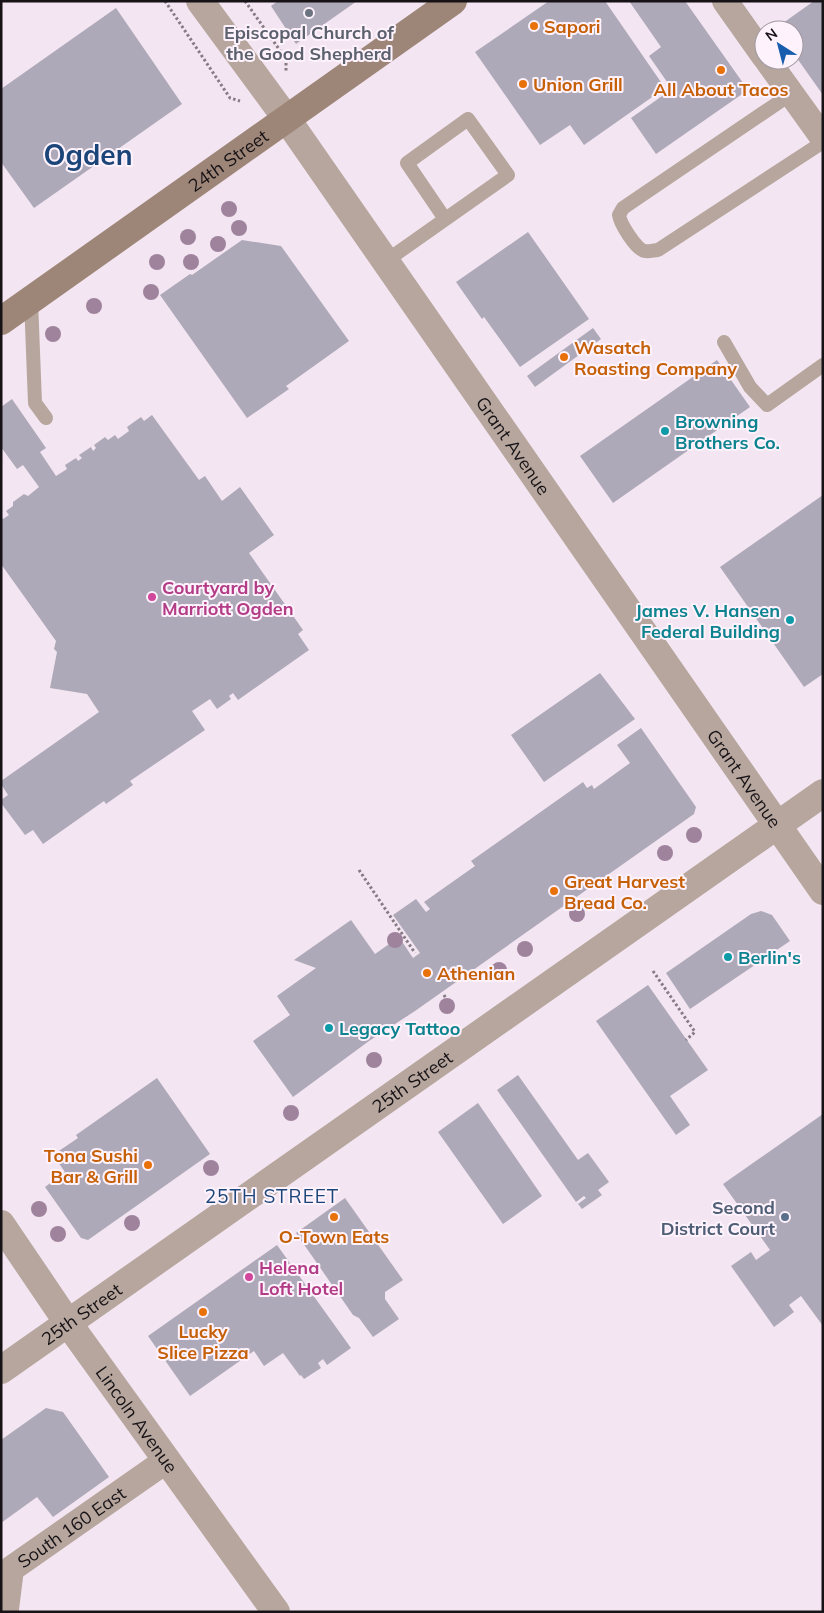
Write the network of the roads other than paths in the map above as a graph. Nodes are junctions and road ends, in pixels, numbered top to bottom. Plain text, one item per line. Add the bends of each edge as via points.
1 (200, 1) edge
2 (453, 1) edge
3 (725, 1) edge
4 (754, 42) edge
5 (774, 70) edge
6 (791, 94) junction
7 (286, 118) junction
8 (823, 140) edge
9 (445, 219) junction
10 (386, 261) junction
11 (31, 300) junction
12 (1, 321) edge
13 (724, 342) dead end
14 (823, 365) edge
15 (46, 418) dead end
16 (823, 793) edge
17 (777, 826) junction
18 (823, 891) edge
19 (1, 1224) edge
20 (68, 1323) junction
21 (1, 1370) edge
22 (167, 1460) junction
23 (3, 1612) edge
24 (276, 1612) edge

1 - 7 street, Grant Avenue
2 - 7 main road, 24th Street
3 - 4 street
5 - 6 street
6 - 8 street
6 - 8 lane via 623,208 620,221 639,249 658,250
7 - 10 street, Grant Avenue
7 - 11 main road, 24th Street
9 - 9 lane via 508,175 468,119 406,162
9 - 10 lane
10 - 17 street, Grant Avenue
11 - 12 main road, 24th Street
11 - 15 lane via 35,403
13 - 14 lane via 750,387 768,405
16 - 17 street, 25th Street
17 - 18 street, Grant Avenue
17 - 20 street, 25th Street
19 - 20 street, Lincoln Avenue
20 - 21 street, 25th Street
20 - 22 street, Lincoln Avenue
22 - 23 street, South 160 East via 11,1569
22 - 24 street, Lincoln Avenue

